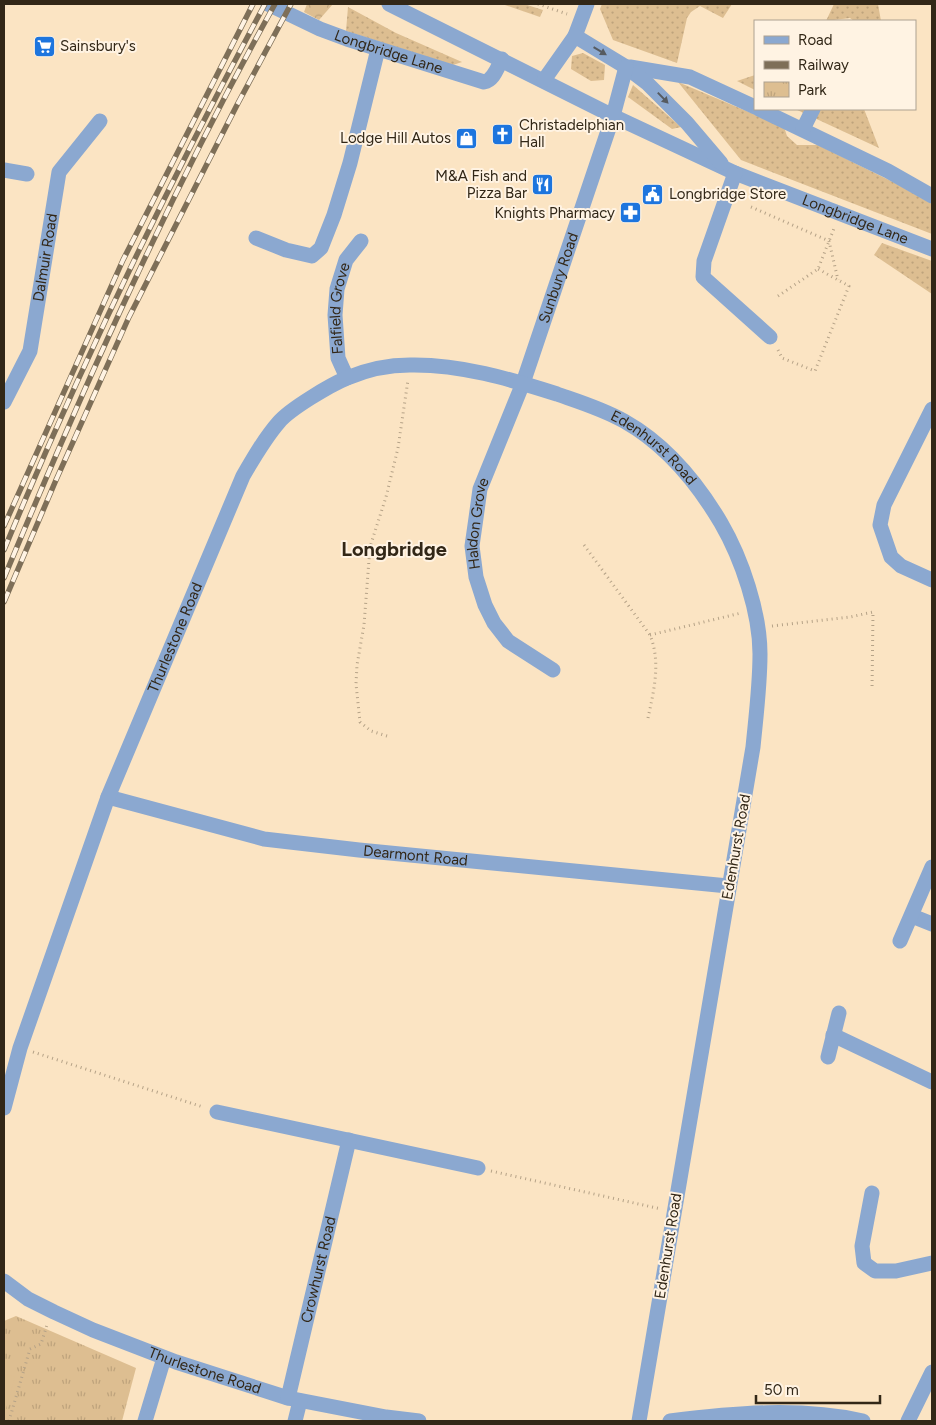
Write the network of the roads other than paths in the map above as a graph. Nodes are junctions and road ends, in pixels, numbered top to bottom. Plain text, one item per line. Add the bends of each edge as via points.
1 (268, 4) edge
2 (389, 4) edge
3 (587, 4) edge
4 (575, 36) junction
5 (378, 48) junction
6 (502, 59) junction
7 (626, 67) junction
8 (544, 80) junction
9 (754, 107) edge
10 (761, 110) edge
11 (813, 110) edge
12 (613, 116) junction
13 (100, 121) dead end
14 (804, 129) junction
15 (4, 170) edge
16 (729, 170) junction
17 (26, 174) dead end
18 (932, 196) edge
19 (256, 238) dead end
20 (361, 241) dead end
21 (932, 249) edge
22 (770, 337) road end
23 (347, 378) junction
24 (523, 383) junction
25 (4, 402) edge
26 (932, 409) edge
27 (932, 580) edge
28 (553, 670) dead end
29 (108, 797) junction
30 (932, 867) edge
31 (728, 886) junction
32 (912, 916) junction
33 (932, 924) edge
34 (900, 941) dead end
35 (839, 1013) dead end
36 (833, 1035) junction
37 (828, 1057) dead end
38 (932, 1082) edge
39 (4, 1108) edge
40 (217, 1112) road end
41 (349, 1140) junction
42 (478, 1168) road end
43 (872, 1193) dead end
44 (932, 1263) edge
45 (5, 1285) edge
46 (164, 1358) junction
47 (932, 1372) edge
48 (294, 1400) junction
49 (145, 1421) edge
50 (295, 1421) edge
51 (419, 1421) edge
52 (639, 1421) edge
53 (670, 1421) edge
54 (863, 1421) edge
55 (908, 1421) edge

1 - 5 street, Longbridge Lane via 347,39
2 - 6 street, Longbridge Lane
3 - 4 street
4 -> 7 street, Longbridge Lane
4 - 8 street
5 - 6 street, Longbridge Lane via 484,82 492,78
5 - 19 street via 350,163 321,248 312,256
6 - 8 street, Longbridge Lane
7 - 9 street, Longbridge Lane via 690,77
7 - 12 street
7 -> 16 street, Longbridge Lane via 648,82
8 - 12 street, Longbridge Lane
10 - 14 street
11 - 14 street
12 - 16 street, Longbridge Lane
12 - 24 street, Sunbury Road
13 - 25 street, Dalmuir Road via 59,172 30,350
14 - 18 street
15 - 17 street
16 - 21 street, Longbridge Lane
16 - 22 street via 704,261 703,277
20 - 23 street, Falfield Grove via 346,260 337,289 338,358
23 - 24 street, Thurlestone Road via 410,365 453,368
23 - 29 street, Thurlestone Road via 316,394 281,419 243,476
24 - 28 street, Haldon Grove via 480,489 472,546 476,578 484,605 494,623 508,641
24 - 31 street, Edenhurst Road via 589,405 624,421 662,448 707,501 722,524 742,568 750,589 760,652 753,747
26 - 27 street via 884,505 880,525 890,557 901,566
29 - 31 street, Dearmont Road via 264,838
29 - 39 street, Thurlestone Road via 20,1048
30 - 32 street
31 - 52 street, Edenhurst Road
32 - 33 street
32 - 34 street
35 - 36 street
36 - 37 street
36 - 38 street
40 - 41 street
41 - 42 street
41 - 48 street, Crowhurst Road
43 - 44 street via 862,1246 864,1263 875,1271 896,1271
45 - 46 street, Thurlestone Road via 93,1330
46 - 48 street, Thurlestone Road
46 - 49 street
47 - 55 street
48 - 50 street, Crowhurst Road
48 - 51 street, Thurlestone Road
53 - 54 street via 793,1412

